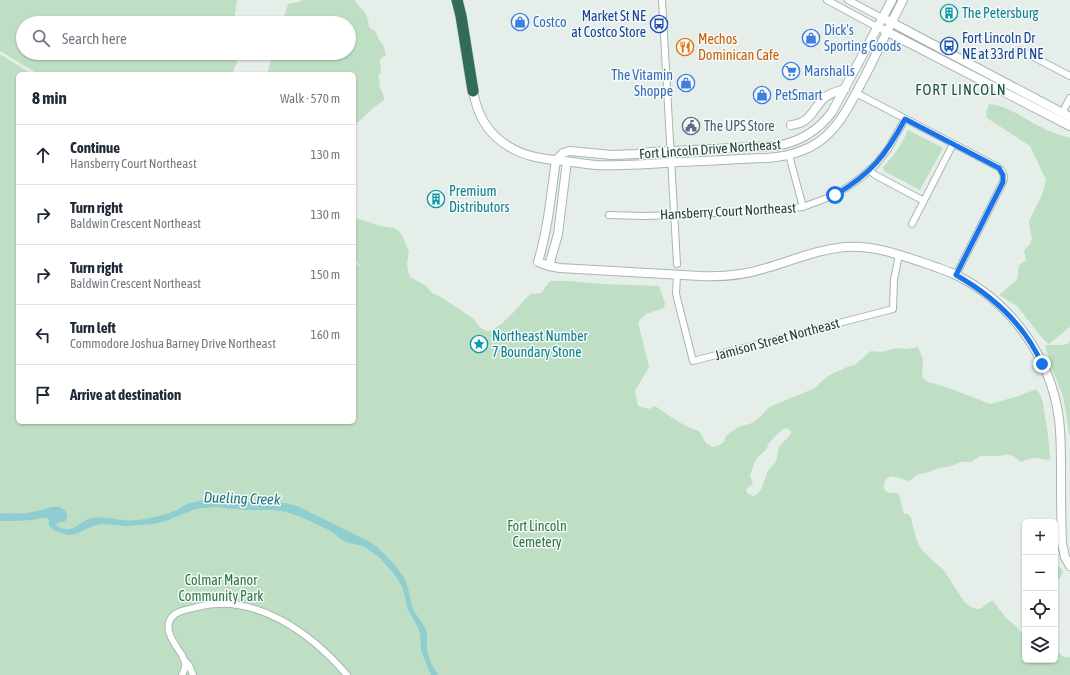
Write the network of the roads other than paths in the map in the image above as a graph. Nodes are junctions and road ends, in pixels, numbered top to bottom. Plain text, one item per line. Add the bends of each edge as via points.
1 (457, 0) edge
2 (662, 0) edge
3 (827, 0) edge
4 (848, 0) edge
5 (892, 0) edge
6 (903, 0) edge
7 (882, 18) junction
8 (892, 23) junction
9 (877, 27) junction
10 (887, 32) junction
11 (1020, 50) dead end
12 (958, 63) junction
13 (1070, 76) edge
14 (845, 89) junction
15 (473, 91) joint
16 (856, 93) junction
17 (1070, 98) edge
18 (1062, 113) junction
19 (1070, 117) edge
20 (905, 119) junction
21 (791, 125) dead end
22 (1070, 126) edge
23 (953, 144) junction
24 (671, 151) junction
25 (789, 155) junction
26 (556, 160) junction
27 (567, 161) junction
28 (672, 163) junction
29 (869, 170) junction
30 (924, 201) junction
31 (802, 207) junction
32 (609, 215) dead end
33 (674, 215) junction
34 (912, 224) dead end
35 (899, 254) junction
36 (677, 264) dead end
37 (549, 266) junction
38 (677, 275) junction
39 (956, 275) junction
40 (1070, 566) edge
41 (186, 662) junction
42 (182, 675) edge
43 (193, 675) edge
44 (347, 675) edge

1 - 15 highway
2 - 24 street
3 - 9 street
4 - 7 street
5 - 7 street, Fort Lincoln Drive Northeast
6 - 8 street, Fort Lincoln Drive Northeast
7 - 8 street
7 - 9 street, Fort Lincoln Drive Northeast
8 - 10 street, Fort Lincoln Drive Northeast
8 - 12 street
9 - 10 street
9 - 14 street, Fort Lincoln Drive Northeast
10 - 12 street
10 - 16 street, Fort Lincoln Drive Northeast
11 - 13 street
12 - 18 street
12 - 22 street
14 - 21 street via 826,97 805,121
14 - 24 street, Fort Lincoln Drive Northeast via 824,122 795,142 770,146
15 - 26 street, Fort Lincoln Drive Northeast via 483,120 500,140 524,154
16 - 20 street
16 - 25 street, Fort Lincoln Drive Northeast via 831,132 801,152
17 - 18 street
18 - 19 street
20 - 23 street
20 - 29 street, Hansberry Court Northeast via 888,149
23 - 30 street
23 - 39 street via 998,167 1004,178
24 - 26 street, Fort Lincoln Drive Northeast via 612,155 570,151 563,153
24 - 28 street
25 - 28 street, Fort Lincoln Drive Northeast
25 - 31 street
26 - 27 street, Fort Lincoln Drive Northeast
26 - 37 street via 547,229 538,262
27 - 28 street, Fort Lincoln Drive Northeast via 596,165
27 - 37 street via 558,234
28 - 33 street
29 - 30 street
29 - 31 street, Hansberry Court Northeast via 835,195
30 - 34 street
31 - 33 street, Hansberry Court Northeast
32 - 33 street, Hansberry Court Northeast
33 - 36 street
35 - 38 street via 871,248 838,248 812,253 766,269 739,274
35 - 38 street, Jamison Street Northeast via 894,280 893,309 693,361 676,293
35 - 39 street
37 - 38 street
39 - 40 street via 984,293 1013,319 1031,343 1046,373 1059,420 1062,543
41 - 42 street
41 - 43 street
41 - 44 street via 168,629 173,615 180,611 213,604 233,604 264,612 290,625 324,651

